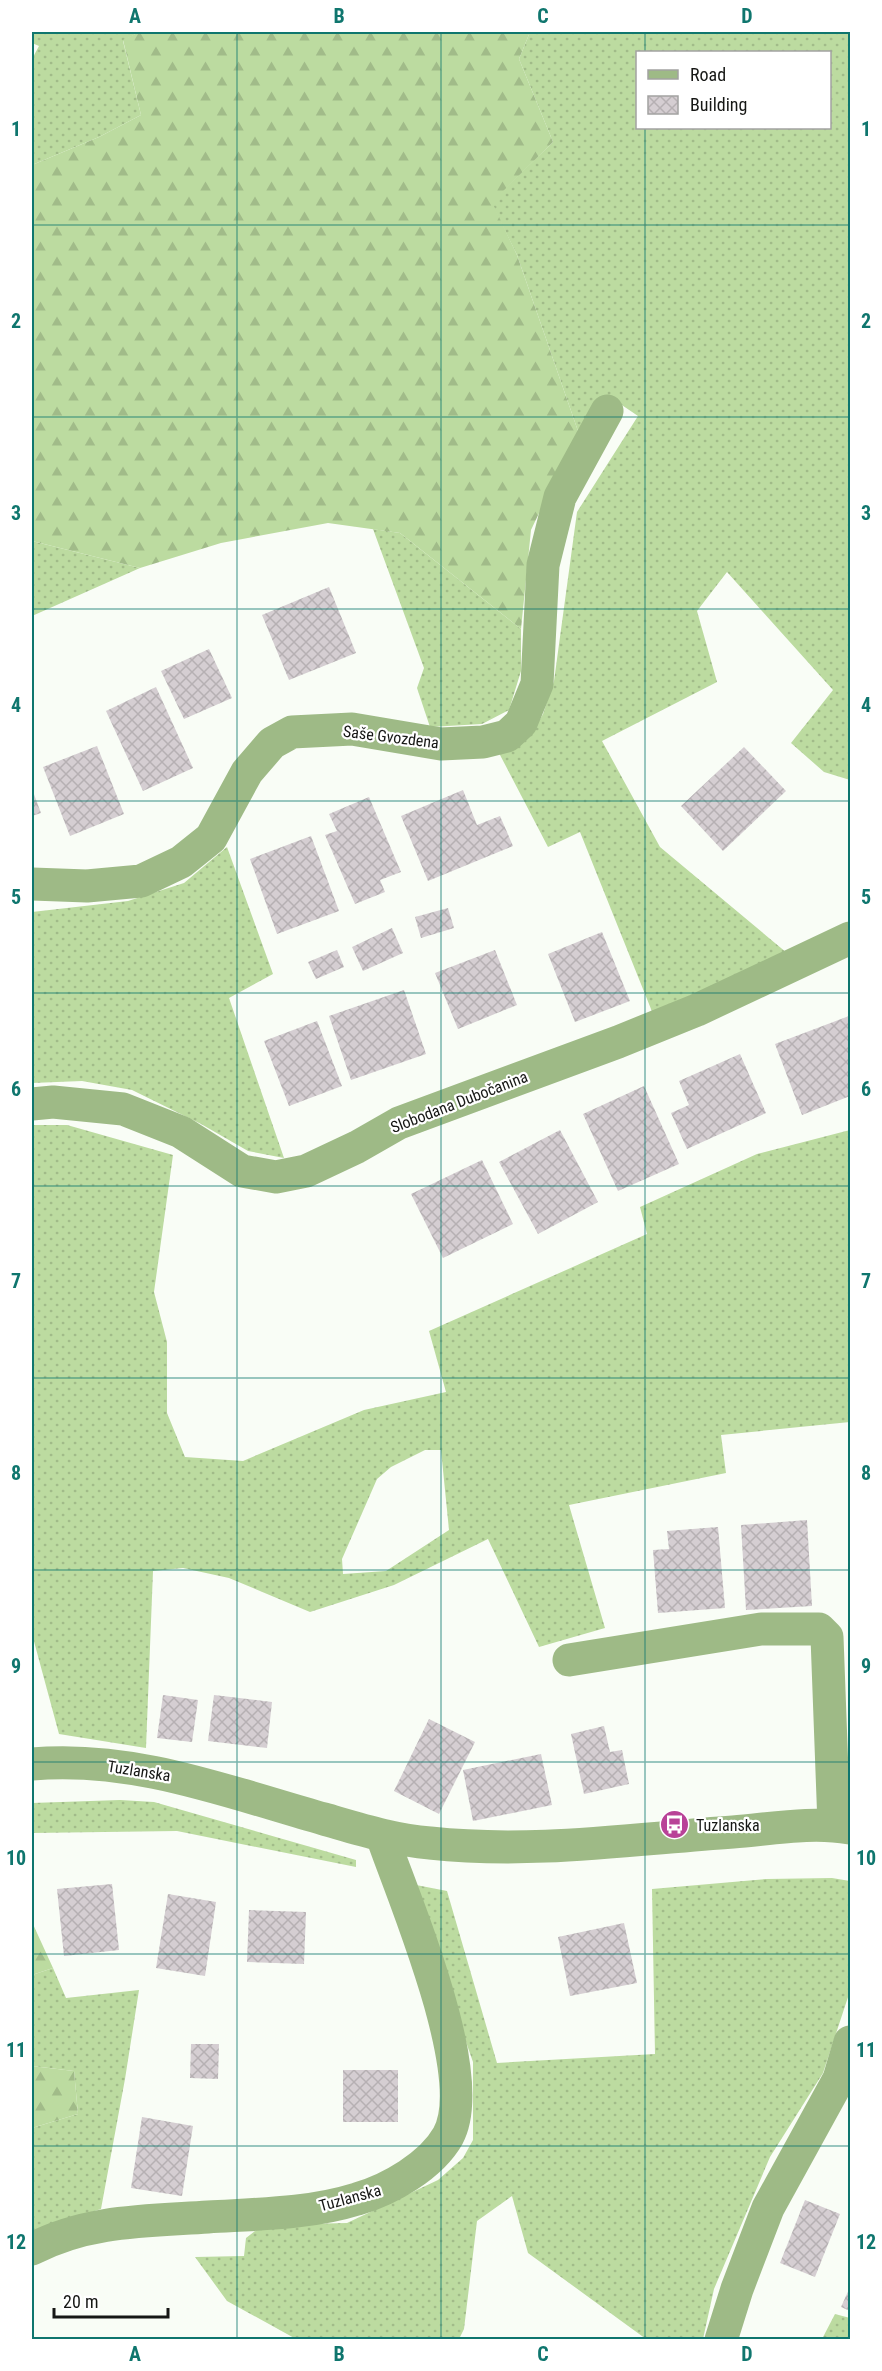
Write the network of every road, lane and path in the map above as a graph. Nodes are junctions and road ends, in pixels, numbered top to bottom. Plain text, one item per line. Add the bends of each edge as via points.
1 (607, 411) dead end
2 (32, 884) edge
3 (850, 938) edge
4 (32, 1104) edge
5 (569, 1660) dead end
6 (32, 1764) edge
7 (845, 1831) edge
8 (382, 1836) junction
9 (850, 2042) edge
10 (32, 2249) edge
11 (721, 2340) edge

1 - 2 street, Saše Gvozdena via 560,497 543,565 537,684 521,723 507,736 483,742 441,744 352,729 292,732 272,743 247,772 211,838 181,862 141,880 87,886
3 - 4 street, Slobodana Dubočanina via 697,1010 399,1123 306,1172 276,1177 242,1172 181,1132 123,1108
5 - 7 street via 761,1629 819,1629 827,1637
6 - 8 street, Tuzlanska via 132,1767
7 - 8 street, Tuzlanska via 502,1846 429,1843
8 - 10 street, Tuzlanska via 451,2044 457,2102 447,2137 420,2168 388,2188 356,2200 297,2211 108,2223 52,2238
9 - 11 street via 839,2079 768,2208

